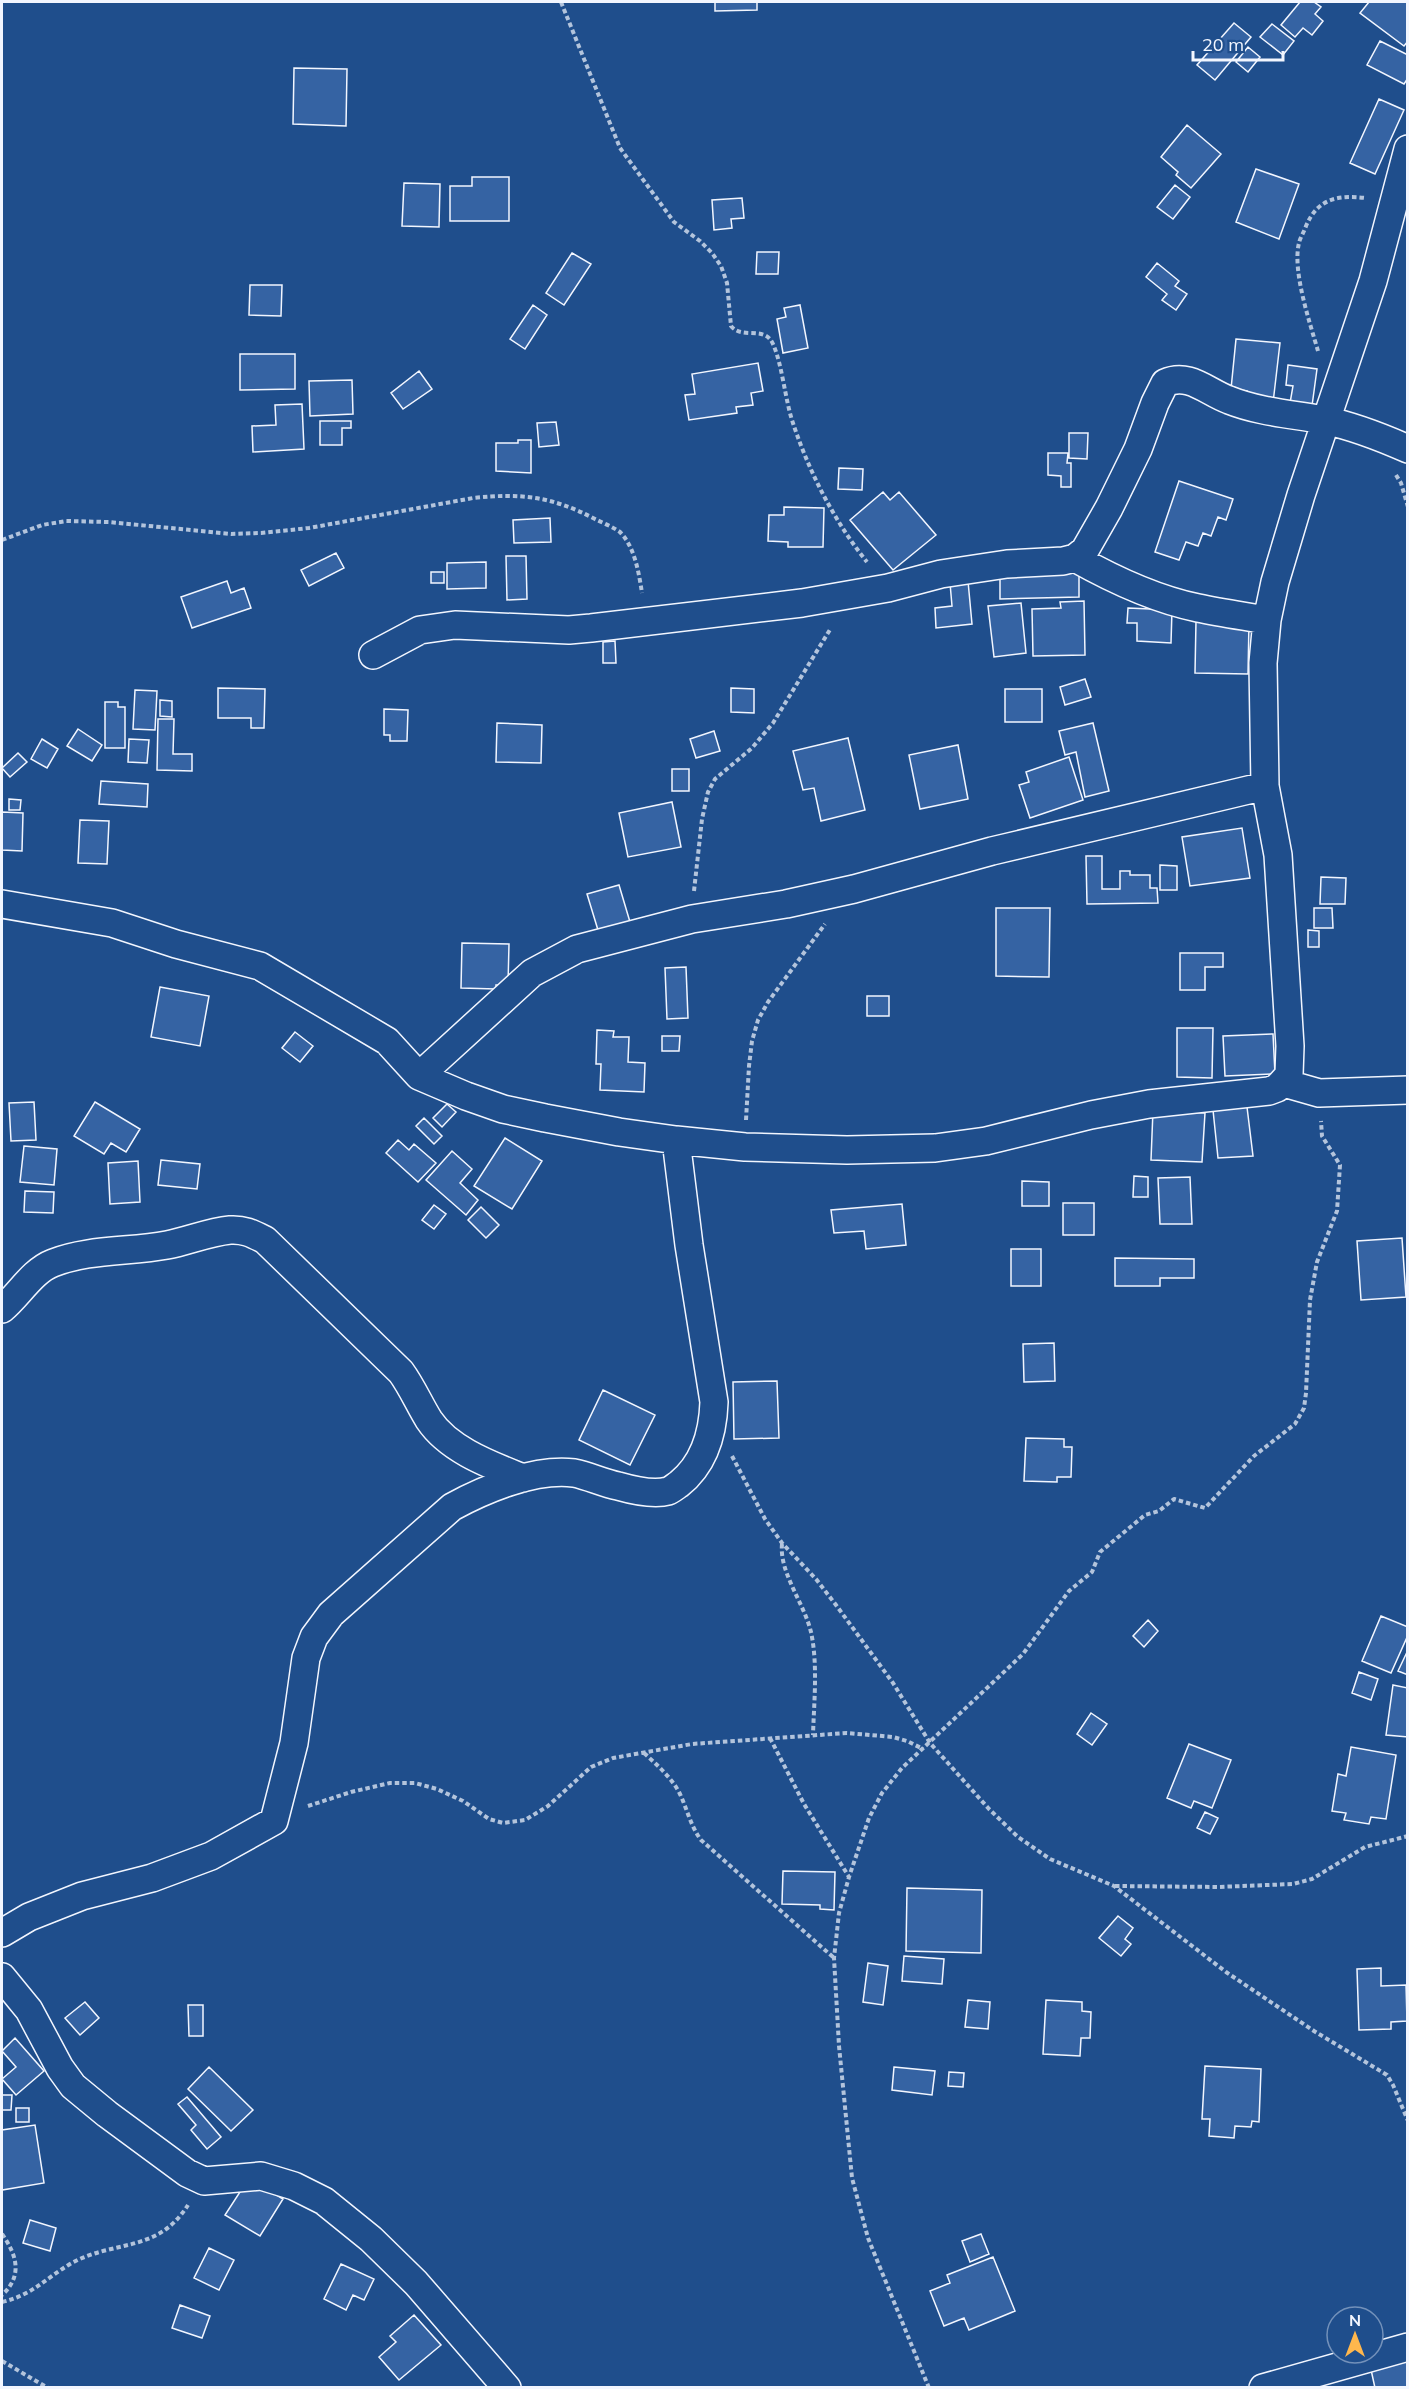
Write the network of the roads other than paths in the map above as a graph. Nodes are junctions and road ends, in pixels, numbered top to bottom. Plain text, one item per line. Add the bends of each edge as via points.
1 (1407, 149) edge
2 (1326, 420) junction
3 (1407, 449) edge
4 (1075, 558) junction
5 (1267, 620) junction
6 (373, 655) dead end
7 (1265, 786) junction
8 (6, 908) edge
9 (419, 1076) junction
10 (1284, 1083) junction
11 (1407, 1090) edge
12 (676, 1140) junction
13 (2, 1309) edge
14 (523, 1478) junction
15 (2, 1933) edge
16 (2, 1977) edge
17 (1407, 2347) edge
18 (507, 2388) edge
19 (1263, 2388) edge

1 - 2 street via 1373,281
2 - 3 street
2 - 4 street via 1252,408 1186,379 1175,378 1165,383 1109,508 1085,550
2 - 5 street via 1275,582
4 - 5 street via 1110,578 1170,601
4 - 6 street via 1007,564 940,574 853,595 645,622 569,630 455,625 420,630
5 - 7 street via 1263,663
7 - 9 street via 992,850 854,889 692,919 577,949 532,973
7 - 10 street via 1278,855 1289,1019 1290,1068
8 - 9 street via 112,923 260,966 387,1041
9 - 12 street via 503,1109
10 - 11 street via 1319,1093
10 - 12 street via 1269,1091 1149,1104 986,1141 935,1148 745,1147
12 - 14 street via 713,1387 713,1421 704,1451 693,1471 669,1491 619,1487 573,1473
13 - 14 street via 52,1263 166,1245 218,1232 249,1232 265,1240 401,1371 437,1430 468,1452
14 - 15 street via 452,1507 360,1586 314,1637 306,1658 294,1743 274,1821 211,1856 152,1878 82,1896 29,1917
16 - 18 street via 29,2010 73,2086 187,2173 204,2181 261,2176 324,2201 416,2283
17 - 19 street

